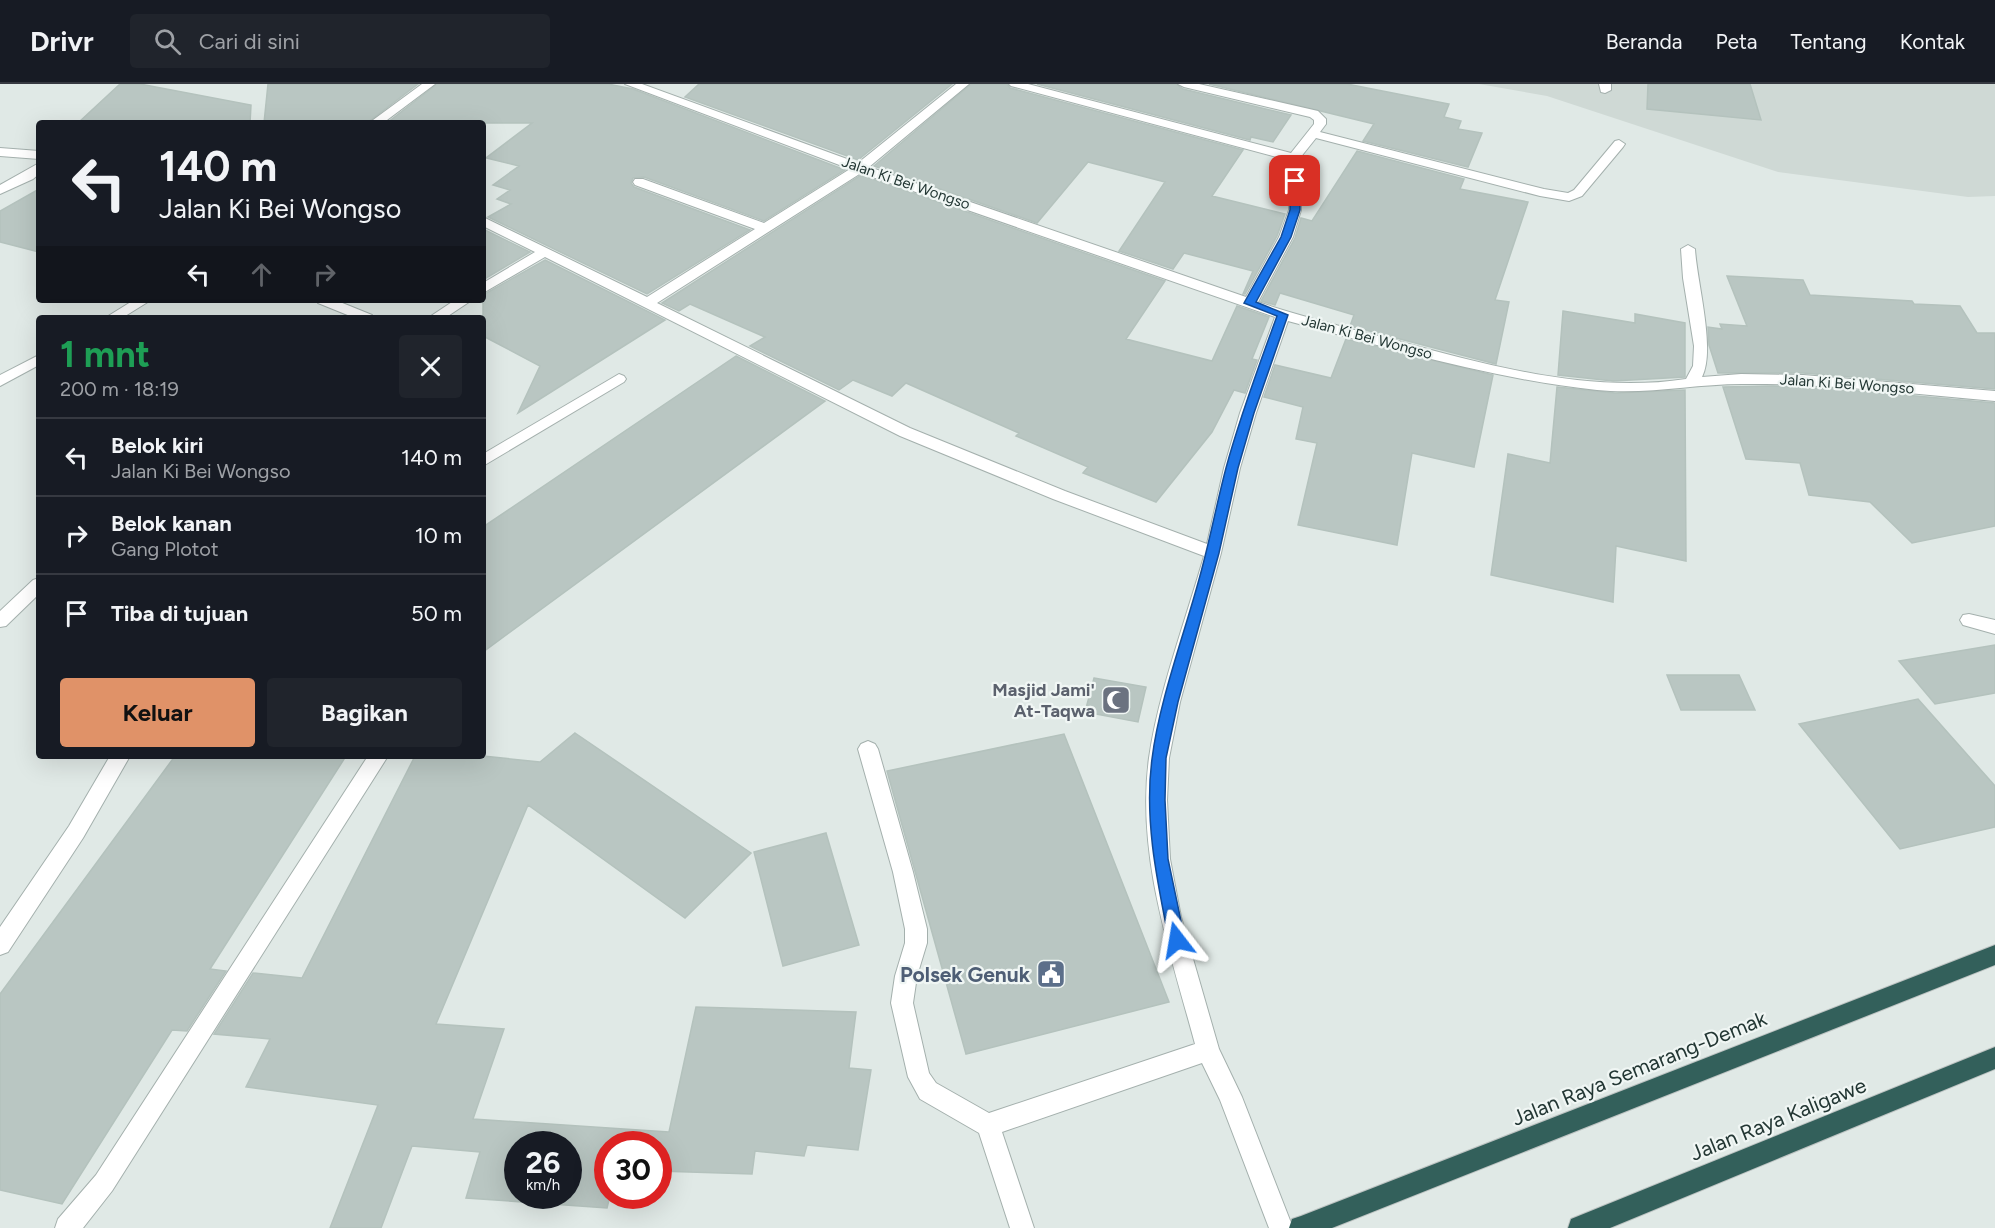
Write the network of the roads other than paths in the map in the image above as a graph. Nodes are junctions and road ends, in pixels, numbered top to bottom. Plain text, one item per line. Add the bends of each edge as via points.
1 (429, 84) edge
2 (631, 84) edge
3 (677, 84) edge
4 (963, 84) edge
5 (1015, 84) edge
6 (1184, 84) edge
7 (664, 96) junction
8 (379, 120) edge
9 (1312, 133) junction
10 (1619, 144) dead end
11 (0, 152) edge
12 (36, 155) edge
13 (1294, 158) junction
14 (860, 168) junction
15 (36, 170) edge
16 (639, 182) dead end
17 (0, 190) edge
18 (486, 222) edge
19 (764, 228) junction
20 (1688, 249) dead end
21 (545, 252) junction
22 (486, 287) edge
23 (139, 303) edge
24 (330, 303) edge
25 (460, 303) edge
26 (647, 303) junction
27 (1250, 303) junction
28 (117, 315) edge
29 (359, 315) edge
30 (440, 315) edge
31 (1283, 315) junction
32 (36, 361) edge
33 (619, 379) dead end
34 (0, 381) edge
35 (1692, 382) junction
36 (1995, 396) edge
37 (486, 459) edge
38 (1213, 553) junction
39 (36, 587) edge
40 (1969, 620) dead end
41 (0, 621) edge
42 (1995, 627) edge
43 (868, 749) dead end
44 (118, 759) edge
45 (376, 759) edge
46 (0, 945) edge
47 (1995, 955) edge
48 (1208, 1050) junction
49 (1995, 1058) edge
50 (988, 1125) junction
51 (67, 1228) edge
52 (1023, 1228) edge
53 (1281, 1228) edge
54 (1301, 1228) edge
55 (1580, 1228) edge

1 - 8 street
2 - 7 street, Jalan Ki Bei Wongso
3 - 7 street
4 - 14 street
5 - 13 street
6 - 9 street via 1314,114 1321,122
7 - 14 street, Jalan Ki Bei Wongso
9 - 10 street via 1569,197 1578,193
9 - 13 street
11 - 12 street
13 - 27 street via 1295,210 1286,237
14 - 19 street
14 - 27 street, Jalan Ki Bei Wongso
15 - 17 street
16 - 19 street
18 - 21 street
19 - 26 street
20 - 35 street via 1701,346 1700,366
21 - 22 street
21 - 26 street
23 - 28 street
24 - 29 street
25 - 30 street
26 - 38 street via 905,432
27 - 31 street, Jalan Ki Bei Wongso
31 - 35 street, Jalan Ki Bei Wongso via 1522,376 1633,387
31 - 38 street via 1248,413
32 - 34 street
33 - 37 street
35 - 36 street, Jalan Ki Bei Wongso via 1803,380
38 - 48 street via 1171,702 1159,758 1157,800 1160,859 1171,917
39 - 41 street
40 - 42 street
43 - 50 street via 916,929 902,1004 920,1077 928,1091
44 - 46 street via 76,832
45 - 51 street via 104,1183
47 - 54 highway, Jalan Raya Semarang-Demak
48 - 50 street
48 - 53 street
49 - 55 highway, Jalan Raya Kaligawe
50 - 52 street

